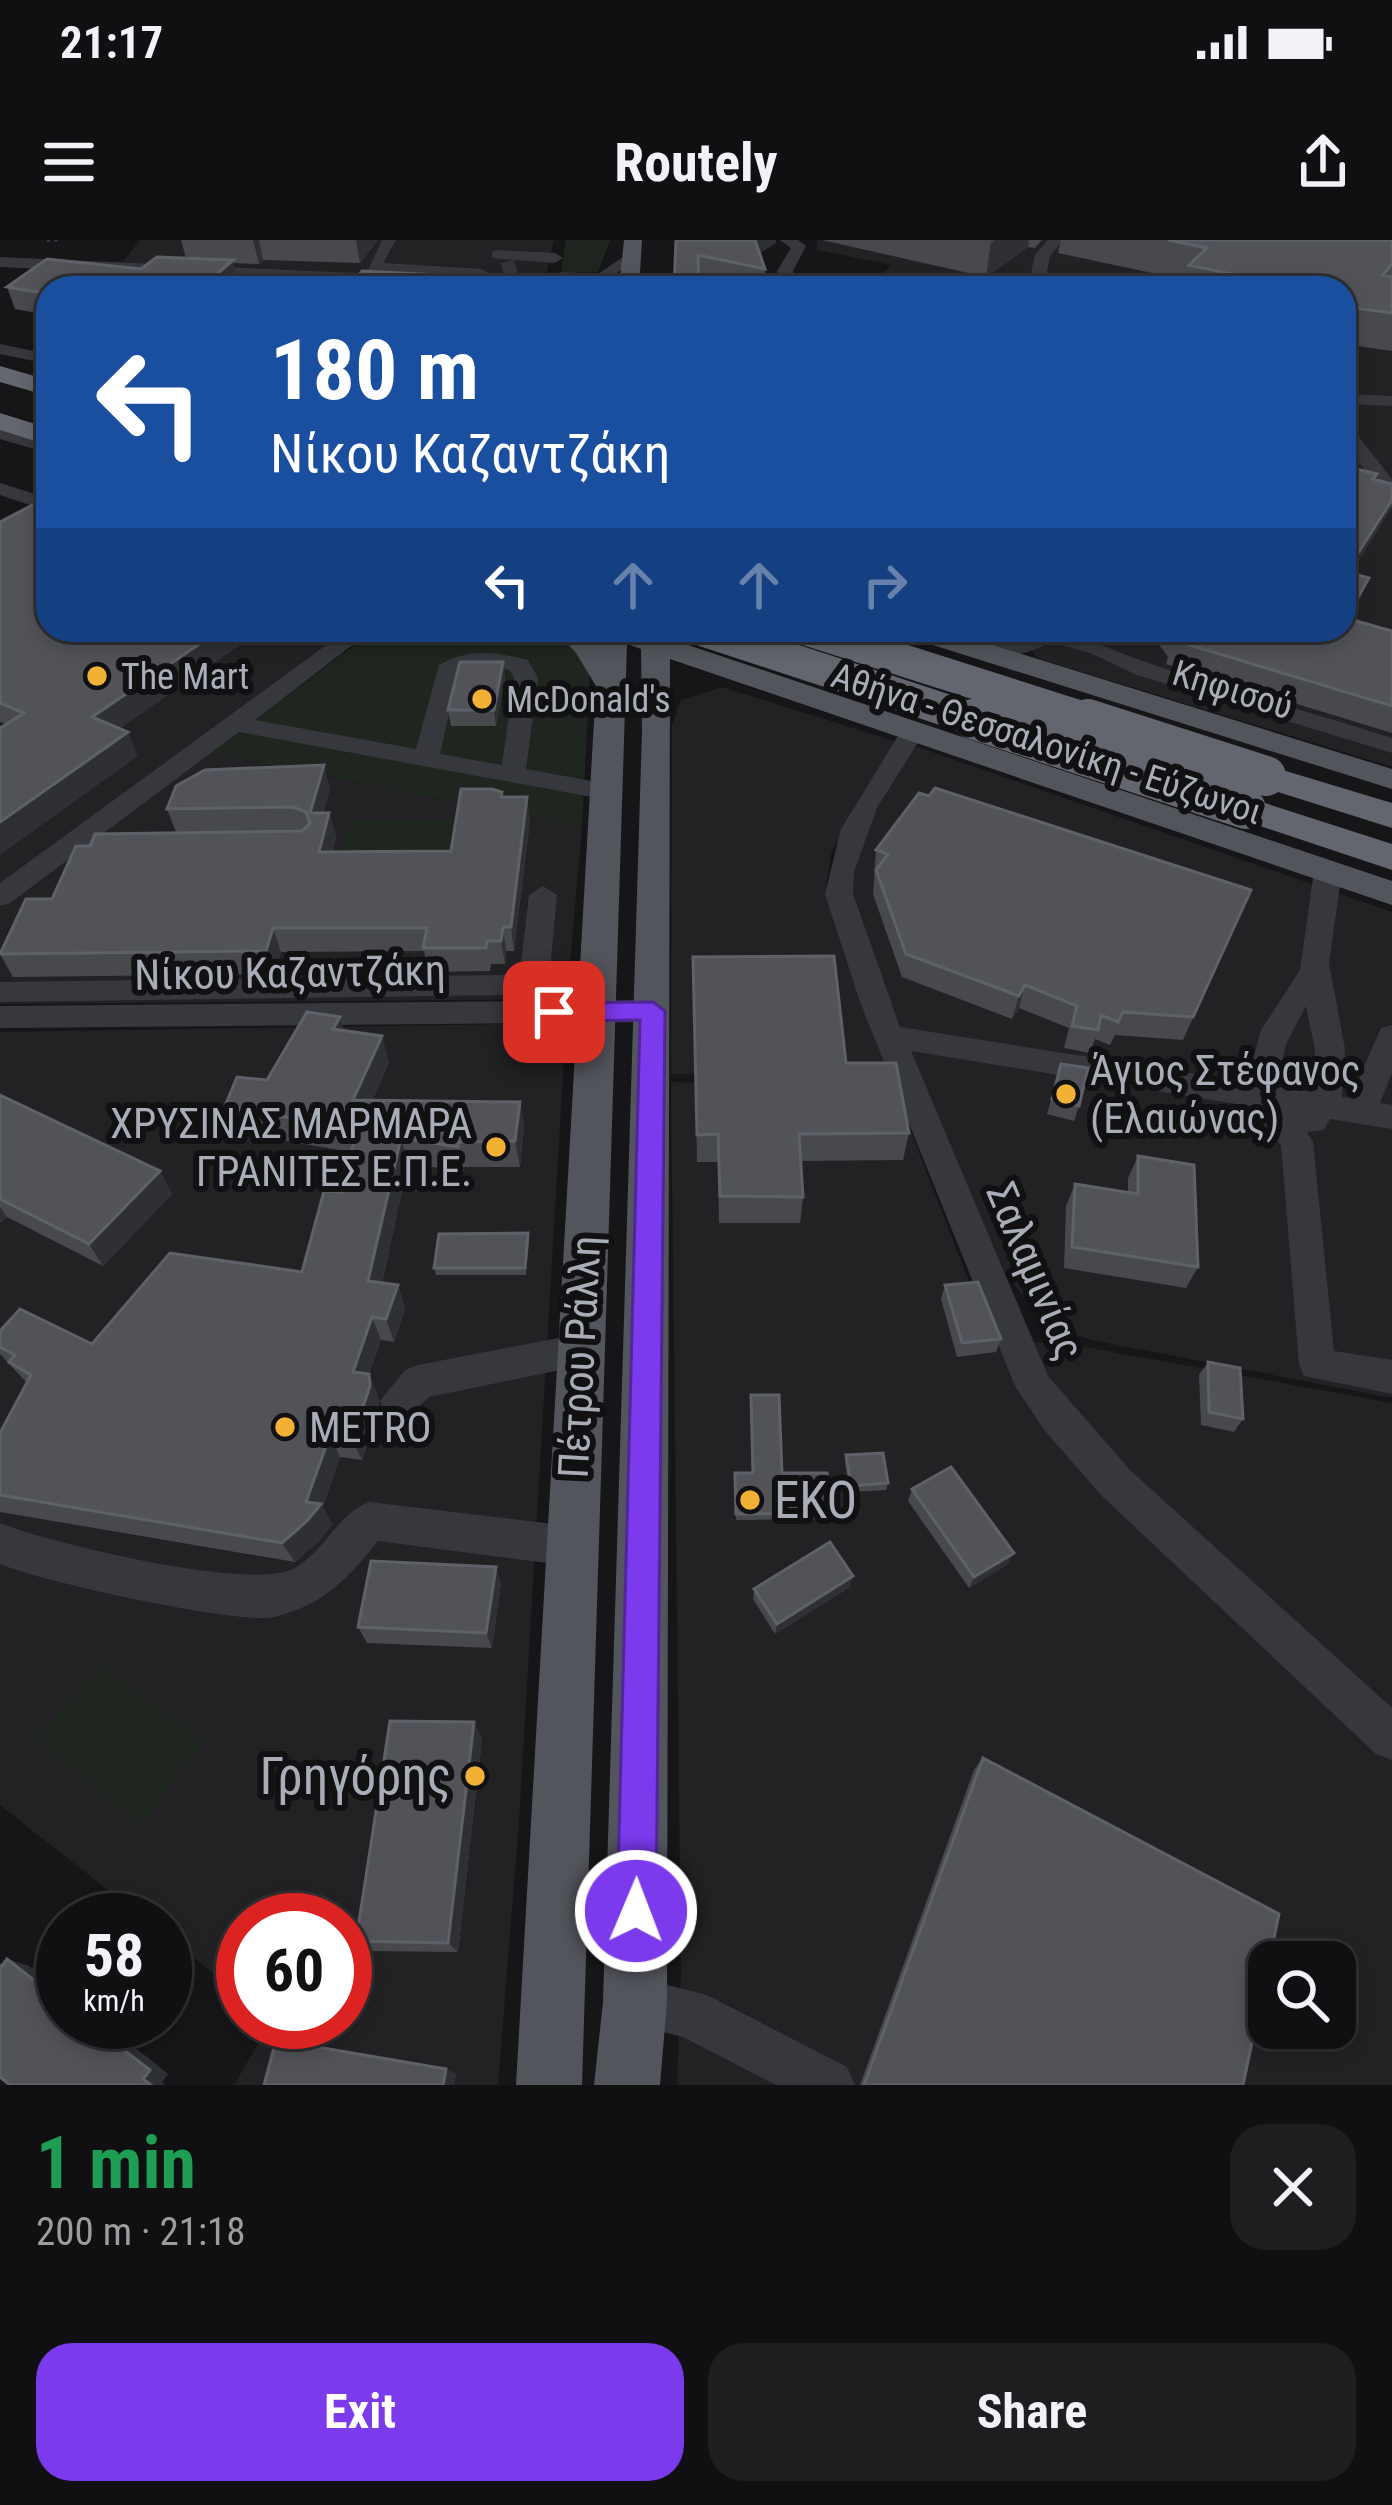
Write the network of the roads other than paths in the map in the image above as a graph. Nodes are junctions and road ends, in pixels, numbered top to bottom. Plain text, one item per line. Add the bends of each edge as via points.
1 (389, 240) edge
2 (560, 240) edge
3 (787, 240) edge
4 (1029, 240) edge
5 (1054, 243) edge
6 (632, 248) edge
7 (116, 254) dead end
8 (0, 262) edge
9 (505, 264) junction
10 (103, 267) junction
11 (161, 268) junction
12 (151, 276) edge
13 (211, 276) edge
14 (548, 276) edge
15 (604, 276) edge
16 (786, 276) edge
17 (1042, 276) edge
18 (0, 349) edge
19 (36, 358) edge
20 (0, 359) edge
21 (36, 361) edge
22 (0, 374) edge
23 (36, 384) edge
24 (0, 400) edge
25 (1356, 400) edge
26 (1392, 401) edge
27 (36, 411) edge
28 (0, 421) edge
29 (0, 433) edge
30 (36, 433) edge
31 (36, 444) edge
32 (1356, 446) edge
33 (0, 489) edge
34 (1392, 492) edge
35 (36, 501) edge
36 (36, 511) edge
37 (16, 521) edge
38 (346, 642) edge
39 (581, 642) edge
40 (614, 642) edge
41 (655, 642) edge
42 (668, 642) edge
43 (743, 642) edge
44 (841, 642) edge
45 (953, 642) edge
46 (1036, 642) edge
47 (1078, 642) edge
48 (1092, 642) edge
49 (1098, 648) junction
50 (974, 649) junction
51 (788, 688) junction
52 (613, 690) junction
53 (1168, 710) junction
54 (235, 724) junction
55 (913, 731) junction
56 (658, 732) junction
57 (1392, 746) edge
58 (426, 759) junction
59 (513, 775) junction
60 (1392, 779) edge
61 (200, 783) edge
62 (153, 785) junction
63 (608, 792) junction
64 (1256, 792) junction
65 (1392, 816) edge
66 (1392, 857) edge
67 (0, 869) edge
68 (1328, 871) junction
69 (1392, 893) edge
70 (543, 895) dead end
71 (0, 897) edge
72 (0, 922) edge
73 (1314, 973) junction
74 (0, 992) edge
75 (381, 1000) junction
76 (653, 1011) junction
77 (597, 1012) junction
78 (0, 1018) edge
79 (889, 1036) junction
80 (1392, 1036) edge
81 (1260, 1097) junction
82 (1323, 1107) junction
83 (1376, 1115) edge
84 (1298, 1142) junction
85 (580, 1349) junction
86 (1392, 1377) edge
87 (400, 1401) dead end
88 (0, 1544) edge
89 (569, 1546) junction
90 (1392, 1738) edge
91 (635, 2002) junction
92 (549, 2085) edge
93 (627, 2085) edge
94 (829, 2085) edge

1 - 9 street via 373,267 490,274
2 - 14 street
3 - 16 street via 799,246
4 - 5 street
5 - 17 street via 1043,255
6 - 15 street
7 - 10 street
8 - 10 street
9 - 14 street
9 - 14 street
10 - 11 street
11 - 12 street
11 - 13 street
18 - 19 street
20 - 21 highway
22 - 23 highway
24 - 27 highway
25 - 26 street
28 - 30 highway
29 - 31 street
32 - 34 street
33 - 35 street
36 - 37 street
38 - 54 street
39 - 52 main road
40 - 52 main road, Πέτρου Ράλλη
41 - 56 main road, Πέτρου Ράλλη
42 - 51 main road
43 - 64 highway, Αθήνα - Θεσσαλονίκη - Εύζωνοι, bridge
44 - 64 highway, Αθήνα - Θεσσαλονίκη - Εύζωνοι, bridge
45 - 50 main road, Κηφισού
46 - 50 street
47 - 49 street
48 - 49 street
49 - 53 street
49 - 57 street via 1145,670
50 - 53 main road, Κηφισού
50 - 55 main road via 911,645 866,666 866,702
51 - 55 main road
51 - 56 main road via 740,680 689,685 670,697
52 - 63 main road, Πέτρου Ράλλη
53 - 60 main road, Κηφισού
54 - 58 street
54 - 62 street
55 - 68 main road
55 - 79 street, Σαλαμινίας via 861,818 838,878
56 - 76 main road, Πέτρου Ράλλη
58 - 59 street
58 - 59 street via 447,670 462,660 496,658 520,664 526,678
59 - 63 street
61 - 72 street
62 - 67 street via 130,776
62 - 71 street
63 - 77 main road, Πέτρου Ράλλη
64 - 65 highway, Αθήνα - Θεσσαλονίκη - Εύζωνοι
64 - 66 highway, Αθήνα - Θεσσαλονίκη - Εύζωνοι
68 - 69 main road
68 - 73 street
70 - 75 street via 536,964 524,980
73 - 81 street via 1267,1048
73 - 82 street via 1332,1053
74 - 75 street
75 - 77 street, Νίκου Καζαντζάκη
75 - 78 street, Νίκου Καζαντζάκη
76 - 77 street, Νίκου Καζαντζάκη
76 - 91 main road, Πέτρου Ράλλη
77 - 85 main road, Πέτρου Ράλλη
79 - 81 street
79 - 90 street, Σαλαμινίας via 1034,1386 1058,1420
80 - 83 street
81 - 82 street
81 - 84 street
82 - 83 street
82 - 84 street
84 - 86 street via 1317,1364
85 - 87 street via 418,1382
85 - 89 main road, Πέτρου Ράλλη
88 - 89 street via 35,1559 259,1599 295,1594 323,1577 368,1521
89 - 92 main road, Πέτρου Ράλλη
91 - 93 main road, Πέτρου Ράλλη
91 - 94 street via 689,2013

